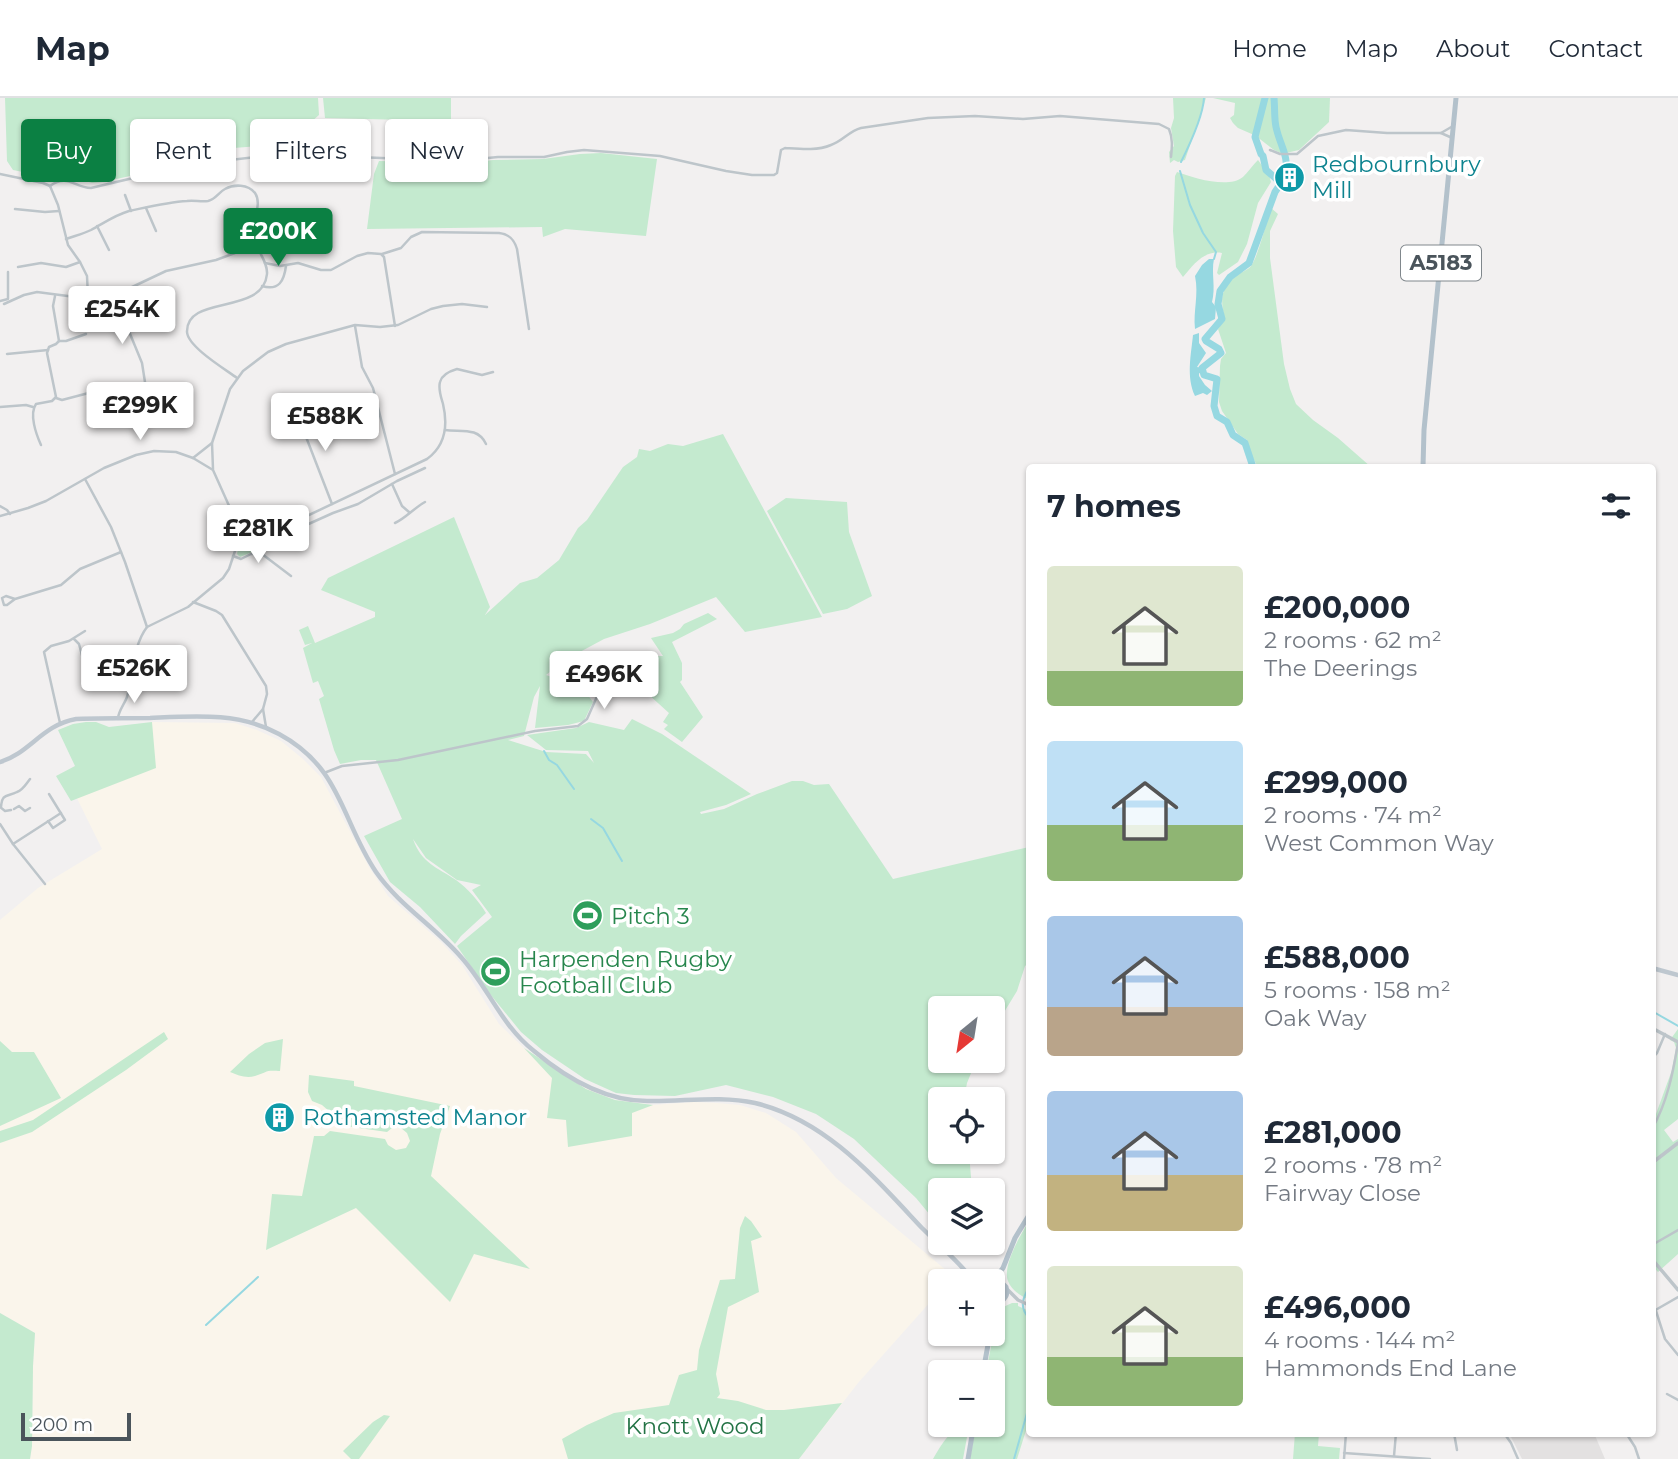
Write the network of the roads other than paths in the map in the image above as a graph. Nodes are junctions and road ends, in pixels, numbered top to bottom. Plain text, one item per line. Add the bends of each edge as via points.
1 (1456, 98) edge
2 (1453, 125) junction
3 (1441, 133) junction
4 (1452, 138) junction
5 (1270, 150) dead end
6 (1171, 157) dead end
7 (0, 172) edge
8 (50, 186) junction
9 (125, 195) dead end
10 (146, 208) junction
11 (15, 209) dead end
12 (59, 211) junction
13 (131, 211) junction
14 (97, 226) junction
15 (156, 231) dead end
16 (66, 239) junction
17 (255, 245) junction
18 (109, 250) dead end
19 (382, 254) junction
20 (80, 262) junction
21 (264, 263) junction
22 (286, 266) junction
23 (18, 267) dead end
24 (8, 272) dead end
25 (262, 286) junction
26 (117, 293) junction
27 (56, 295) junction
28 (88, 298) junction
29 (0, 301) edge
30 (4, 304) dead end
31 (486, 307) dead end
32 (355, 325) junction
33 (394, 326) junction
34 (529, 329) dead end
35 (86, 334) dead end
36 (59, 341) junction
37 (48, 350) junction
38 (7, 354) dead end
39 (493, 372) dead end
40 (237, 378) junction
41 (100, 390) dead end
42 (147, 395) dead end
43 (56, 398) junction
44 (379, 405) junction
45 (33, 407) junction
46 (0, 408) edge
47 (296, 411) dead end
48 (304, 430) junction
49 (445, 430) junction
50 (212, 443) junction
51 (486, 444) dead end
52 (41, 445) dead end
53 (193, 458) junction
54 (1423, 464) edge
55 (425, 468) dead end
56 (213, 470) junction
57 (394, 474) junction
58 (84, 479) junction
59 (397, 481) junction
60 (392, 484) junction
61 (425, 502) dead end
62 (332, 504) junction
63 (0, 506) edge
64 (408, 512) junction
65 (10, 514) junction
66 (0, 516) edge
67 (395, 523) dead end
68 (290, 524) junction
69 (239, 528) junction
70 (121, 552) junction
71 (233, 556) junction
72 (291, 576) dead end
73 (15, 598) dead end
74 (193, 602) junction
75 (147, 627) junction
76 (85, 631) dead end
77 (74, 639) junction
78 (83, 659) dead end
79 (607, 674) dead end
80 (263, 709) junction
81 (118, 718) junction
82 (252, 722) junction
83 (60, 723) junction
84 (265, 727) junction
85 (0, 762) edge
86 (324, 772) junction
87 (30, 779) dead end
88 (49, 794) dead end
89 (0, 807) edge
90 (30, 808) dead end
91 (61, 813) junction
92 (48, 821) junction
93 (0, 824) edge
94 (13, 844) junction
95 (45, 884) dead end
96 (1656, 969) edge
97 (1678, 975) edge
98 (1656, 1030) edge
99 (1665, 1034) junction
100 (1678, 1042) edge
101 (1656, 1054) edge
102 (1656, 1118) edge
103 (1678, 1143) edge
104 (1656, 1160) edge
105 (1026, 1220) edge
106 (1678, 1230) edge
107 (1656, 1243) edge
108 (1656, 1264) edge
109 (1003, 1268) edge
110 (964, 1269) edge
111 (1005, 1287) joint
112 (1678, 1290) edge
113 (1005, 1297) edge
114 (1678, 1297) edge
115 (1020, 1300) junction
116 (1005, 1301) edge
117 (1026, 1303) edge
118 (1656, 1311) edge
119 (1656, 1317) edge
120 (1678, 1355) edge
121 (1667, 1394) dead end
122 (1678, 1400) edge
123 (1674, 1405) dead end
124 (972, 1437) edge
125 (1346, 1437) edge
126 (1396, 1437) edge
127 (1455, 1437) edge
128 (1507, 1437) edge
129 (1629, 1437) edge
130 (1457, 1450) dead end
131 (1344, 1453) junction
132 (1378, 1457) edge
133 (1394, 1457) junction
134 (968, 1459) edge
135 (1344, 1459) edge
136 (1430, 1459) edge
137 (1518, 1459) edge
138 (1639, 1459) edge

1 - 2 main road, A5183
2 - 3 street
2 - 4 main road, A5183
3 - 4 street
3 - 5 street via 1335,131 1318,136 1297,154
4 - 54 main road, A5183
6 - 8 street via 1171,133 1159,124 1060,116 952,116 852,130 822,148 785,148 774,175 726,171 660,156 584,150 544,157 457,161 281,154 167,170 91,188 66,181
7 - 8 street
8 - 12 street
9 - 13 street
10 - 13 street
10 - 15 street
10 - 17 street via 204,202 225,189 247,187 258,202
11 - 12 street
12 - 16 street
13 - 14 street
14 - 16 street
14 - 18 street
16 - 20 street
17 - 21 street
17 - 26 street via 224,258 166,271
19 - 22 street via 357,256 331,270 298,263
19 - 33 street
19 - 34 street via 396,251 422,232 506,234 517,249
20 - 23 street via 66,267 41,263
20 - 28 street via 87,276
21 - 22 street
21 - 25 street via 267,275
22 - 25 street via 279,284
24 - 29 street via 8,299
25 - 40 street via 251,297 201,312 187,329 193,345
26 - 28 street
26 - 42 street via 142,363
27 - 28 street
27 - 30 street via 37,292
27 - 36 street via 53,306
31 - 33 street via 443,306
32 - 33 street
32 - 40 street via 278,348
32 - 44 street via 362,367
35 - 36 street
36 - 37 street
37 - 38 street
37 - 43 street
39 - 49 street via 482,375 453,369 443,376 439,390
40 - 50 street
41 - 43 street
43 - 45 street
44 - 48 street
44 - 57 street
45 - 46 street
45 - 52 street
47 - 48 street
48 - 62 street
49 - 51 street via 476,432
49 - 57 street via 435,454
50 - 53 street
50 - 56 street
53 - 56 street
53 - 58 street via 164,451 145,453
55 - 59 street
56 - 69 street
57 - 59 street
57 - 62 street
58 - 65 street via 46,501
58 - 70 street
59 - 60 street
60 - 64 street
60 - 68 street via 293,531
61 - 64 street
62 - 68 street
63 - 65 street
64 - 67 street
65 - 66 street
68 - 69 street
69 - 71 street
70 - 73 street via 80,569 61,584
70 - 75 street
71 - 72 street via 241,559 262,554
71 - 74 street via 225,576
74 - 75 street
74 - 80 street via 222,615 266,686
75 - 81 street via 138,641
76 - 77 street
77 - 78 street
77 - 83 street via 54,644 43,654
79 - 86 street via 587,719 579,726
80 - 82 street
80 - 84 street
81 - 82 main road via 218,716
81 - 83 main road
82 - 84 main road
83 - 85 main road
84 - 86 main road via 304,751
86 - 110 main road via 373,868 463,960 510,1028 537,1054 572,1079 617,1098 732,1099 804,1121 851,1156
87 - 89 street via 19,792 3,798
88 - 91 street
89 - 90 street via 5,811
91 - 92 street
91 - 92 street via 65,820 53,828
92 - 94 street
93 - 94 street
94 - 95 street
96 - 97 main road
98 - 99 street
99 - 100 street
99 - 101 street
100 - 102 street via 1672,1076
103 - 104 street
105 - 109 main road
106 - 107 street
108 - 112 street
111 - 113 main road
111 - 115 street
114 - 118 street
115 - 116 street
115 - 117 street
119 - 120 street
121 - 122 street
122 - 123 street
124 - 134 main road
125 - 131 street
126 - 133 street
127 - 130 street
128 - 137 street
129 - 138 street
131 - 132 street
131 - 135 street
132 - 133 street
133 - 136 street

